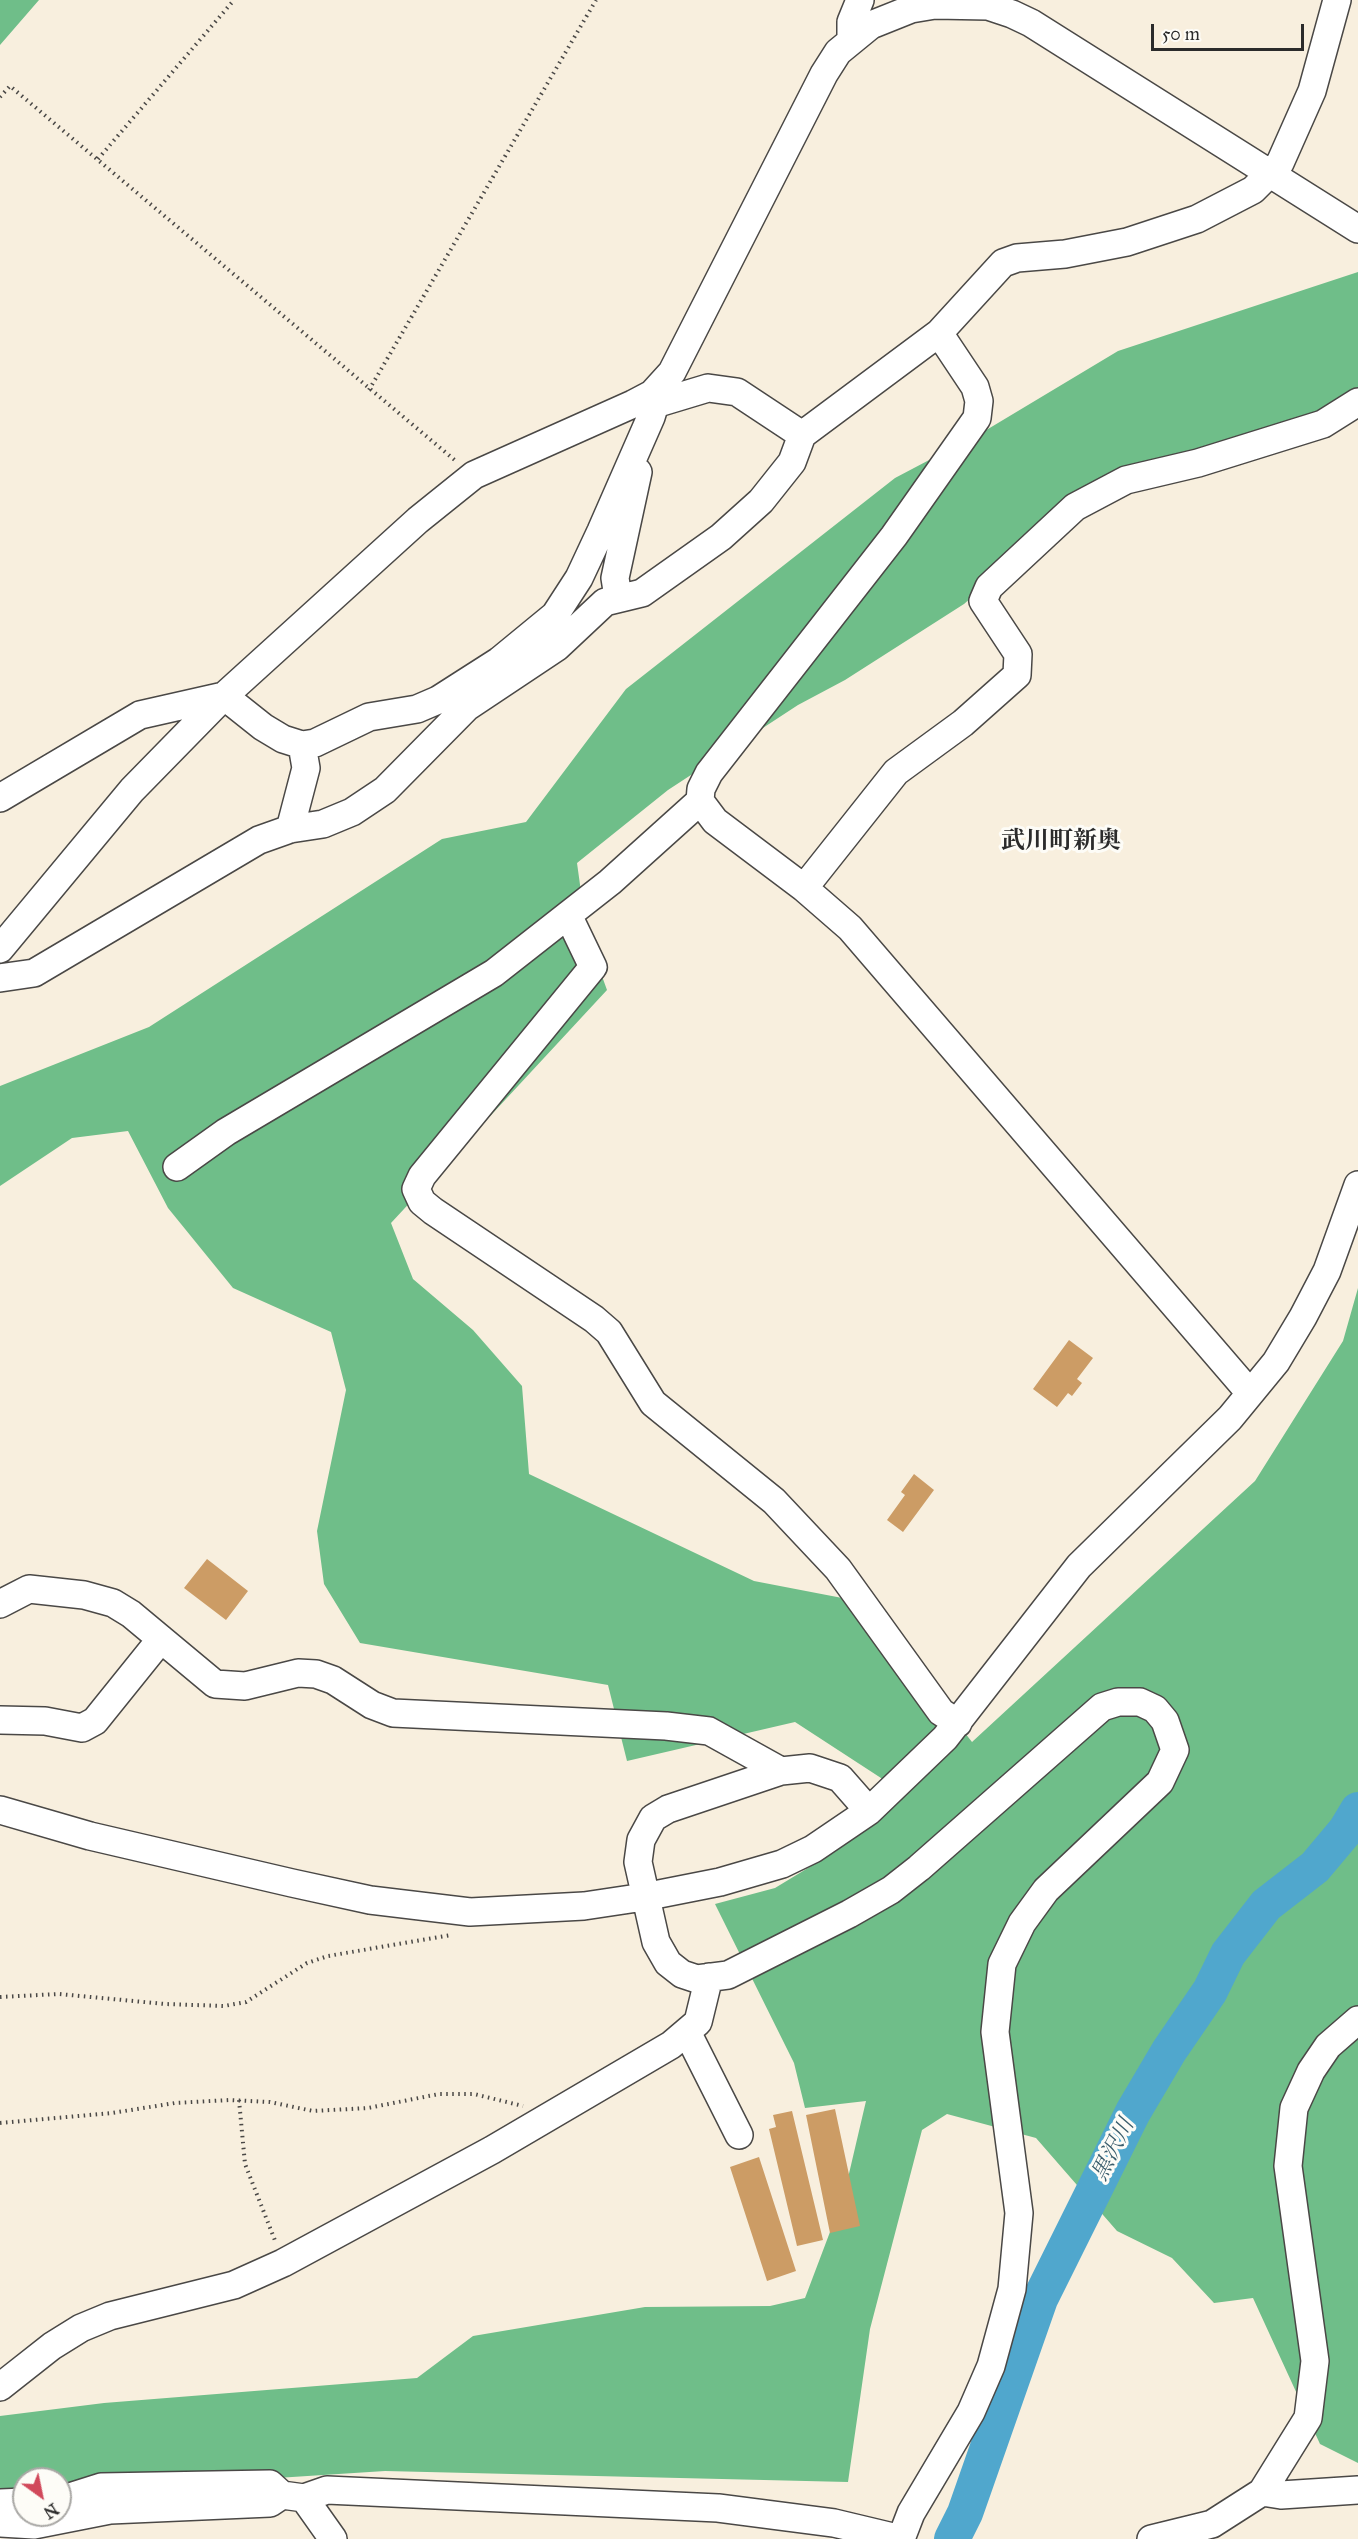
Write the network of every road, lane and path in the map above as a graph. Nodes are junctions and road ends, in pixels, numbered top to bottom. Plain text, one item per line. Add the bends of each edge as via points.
1 (234, 0) edge
2 (596, 0) edge
3 (861, 0) edge
4 (1337, 0) edge
5 (851, 39) junction
6 (0, 97) edge
7 (98, 159) junction
8 (1271, 174) junction
9 (1358, 230) edge
10 (939, 333) junction
11 (369, 390) junction
12 (653, 399) junction
13 (1358, 402) edge
14 (802, 435) junction
15 (631, 460) junction
16 (474, 475) junction
17 (618, 597) junction
18 (224, 696) junction
19 (302, 745) junction
20 (0, 798) edge
21 (700, 801) junction
22 (290, 829) junction
23 (804, 888) junction
24 (568, 915) junction
25 (0, 949) edge
26 (0, 978) edge
27 (177, 1167) dead end
28 (1358, 1185) edge
29 (1250, 1393) junction
30 (0, 1604) edge
31 (161, 1639) junction
32 (0, 1720) edge
33 (958, 1723) junction
34 (782, 1771) junction
35 (0, 1810) edge
36 (869, 1811) junction
37 (644, 1897) junction
38 (470, 1912) junction
39 (709, 1977) junction
40 (0, 1997) edge
41 (1358, 2020) edge
42 (687, 2032) junction
43 (239, 2100) junction
44 (546, 2118) junction
45 (0, 2123) edge
46 (740, 2135) dead end
47 (283, 2263) junction
48 (0, 2387) edge
49 (72, 2486) edge
50 (101, 2487) junction
51 (1358, 2490) edge
52 (1262, 2492) junction
53 (72, 2496) edge
54 (293, 2496) junction
55 (0, 2523) edge
56 (812, 2530) edge
57 (333, 2539) edge
58 (901, 2539) edge
59 (1151, 2539) edge

1 - 7 path
2 - 11 path
3 - 5 street via 851,22
4 - 8 street via 1312,91 1280,163
5 - 8 street via 871,25 911,9 961,4 988,6 1031,23
5 - 12 street via 824,74 672,372
6 - 7 path via 10,86
7 - 11 path
8 - 9 street
8 - 10 street via 1253,190 1197,219 1137,239 1003,263
10 - 14 street
10 - 21 street via 975,387 977,418 894,536 709,773
11 - 16 path
12 - 14 street via 708,388 737,392
12 - 15 street
12 - 16 street
13 - 23 street via 1323,424 1198,463 1126,480 1075,507 989,587 983,601 1018,654 1017,675 963,723 896,772
14 - 17 street via 792,462 760,501 721,537 642,593
15 - 17 street via 638,473 615,578
15 - 19 street via 579,578 555,615 499,661 438,700 417,709 369,717 315,743
16 - 18 street via 418,520
17 - 22 street via 605,602 557,647 467,707 385,790 352,812 323,824
18 - 19 street via 263,727
18 - 20 street via 140,715
18 - 25 street via 132,790
19 - 22 street via 306,768
21 - 23 street via 715,821
21 - 24 street
22 - 26 street via 259,840 34,973
23 - 29 street via 850,928
24 - 27 street via 494,973 226,1132
24 - 33 street via 592,967 422,1176 416,1189 422,1202 609,1332 653,1403 774,1502 838,1569 941,1712
28 - 29 street via 1327,1271 1304,1317 1276,1362
29 - 33 street via 1202,1446 1079,1566
30 - 31 street via 29,1589 84,1595 113,1603
31 - 32 street via 95,1721 82,1728 45,1721
31 - 34 street via 215,1684 245,1686 298,1673 316,1674 393,1713 709,1731
33 - 36 street
34 - 36 street via 810,1768 840,1778
34 - 37 street via 668,1809 653,1818 639,1851
35 - 38 street via 90,1836 348,1895
36 - 37 street via 838,1834 782,1864 720,1882
37 - 38 street via 584,1906
37 - 39 street via 656,1942 668,1963 682,1974 697,1979
38 - 40 path via 465,1934 328,1956 307,1963 246,2002 224,2006 59,1994
39 - 42 street via 698,2022
39 - 58 street via 728,1975 891,1890 1102,1707 1140,1702 1155,1709 1165,1721 1175,1750 1160,1782 1046,1890 1022,1923 1002,1964 995,2032 1019,2213 1012,2289 991,2366 971,2412 911,2513
41 - 52 street via 1328,2046 1294,2108 1288,2166 1315,2361 1308,2418
42 - 44 street
42 - 46 street
43 - 44 path via 313,2111 368,2108 439,2094 474,2094 540,2110
43 - 45 path via 175,2103
43 - 47 path via 245,2164
44 - 47 street
47 - 48 street via 234,2285 110,2316 81,2328
49 - 50 street
50 - 53 street
50 - 54 street via 270,2484
51 - 52 street via 1281,2495
52 - 59 street via 1212,2524
54 - 55 street via 270,2503 110,2510 34,2525
54 - 56 street via 327,2490 694,2507
54 - 57 street
56 - 58 street via 834,2523

